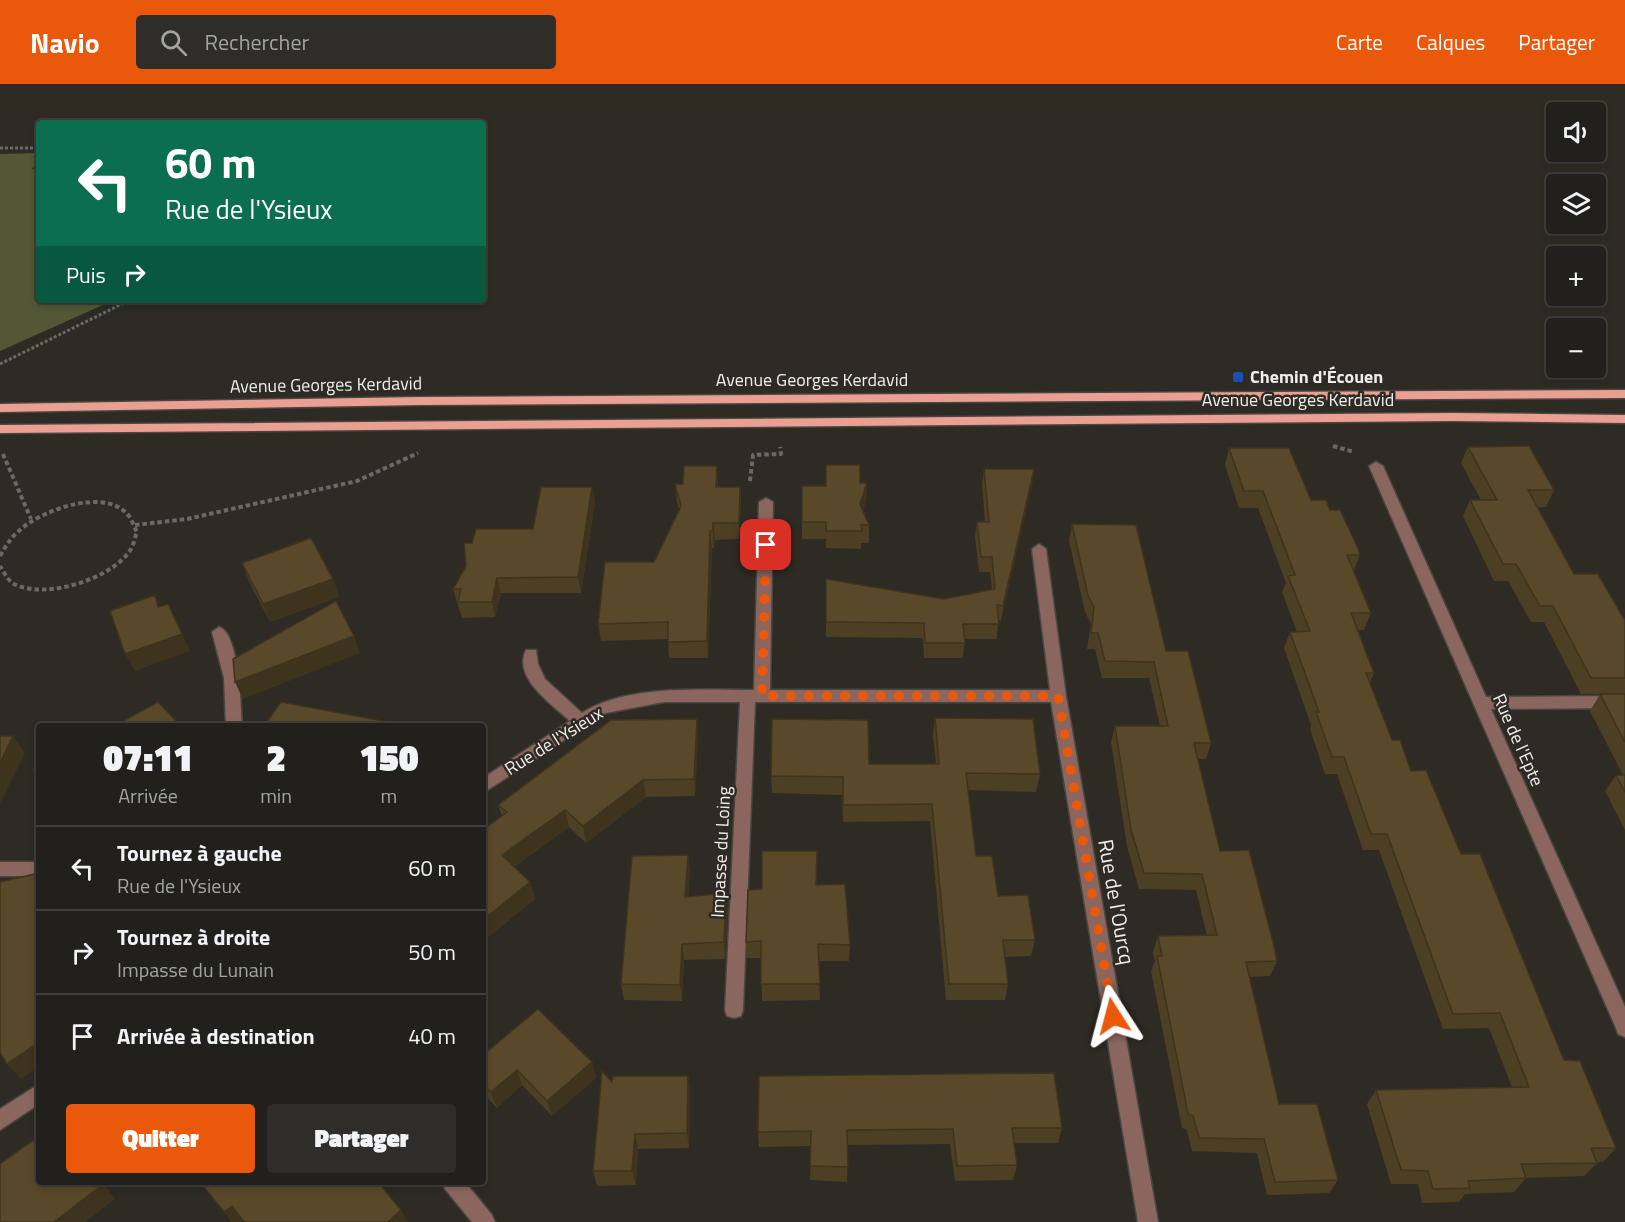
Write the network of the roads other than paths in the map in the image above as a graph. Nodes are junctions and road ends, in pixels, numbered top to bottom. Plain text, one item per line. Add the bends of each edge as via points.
1 (1625, 394) edge
2 (0, 408) edge
3 (1625, 418) edge
4 (0, 429) edge
5 (1376, 466) dead end
6 (766, 502) road end
7 (1039, 549) dead end
8 (219, 632) dead end
9 (531, 654) dead end
10 (755, 696) junction
11 (1058, 696) junction
12 (1625, 702) edge
13 (1480, 703) junction
14 (581, 721) junction
15 (234, 723) edge
16 (486, 784) edge
17 (0, 869) edge
18 (36, 869) edge
19 (734, 1010) dead end
20 (1625, 1028) edge
21 (36, 1095) edge
22 (0, 1120) edge
23 (454, 1185) edge
24 (485, 1222) edge
25 (1148, 1222) edge

1 - 2 main road, Avenue Georges Kerdavid via 421,401
3 - 4 main road, Avenue Georges Kerdavid
5 - 13 street, Rue de l'Epte
6 - 10 street, Impasse du Loing
7 - 11 street, Rue de l'Ourcq
8 - 15 street via 231,678
9 - 14 street via 529,663 535,678
10 - 11 street, Rue de l'Ysieux
10 - 14 street, Rue de l'Ysieux via 664,696 602,708
10 - 19 street, Impasse du Loing
11 - 25 street, Rue de l'Ourcq
12 - 13 street
13 - 20 street, Rue de l'Epte
14 - 16 street, Rue de l'Ysieux
17 - 18 street
21 - 22 street
23 - 24 street

